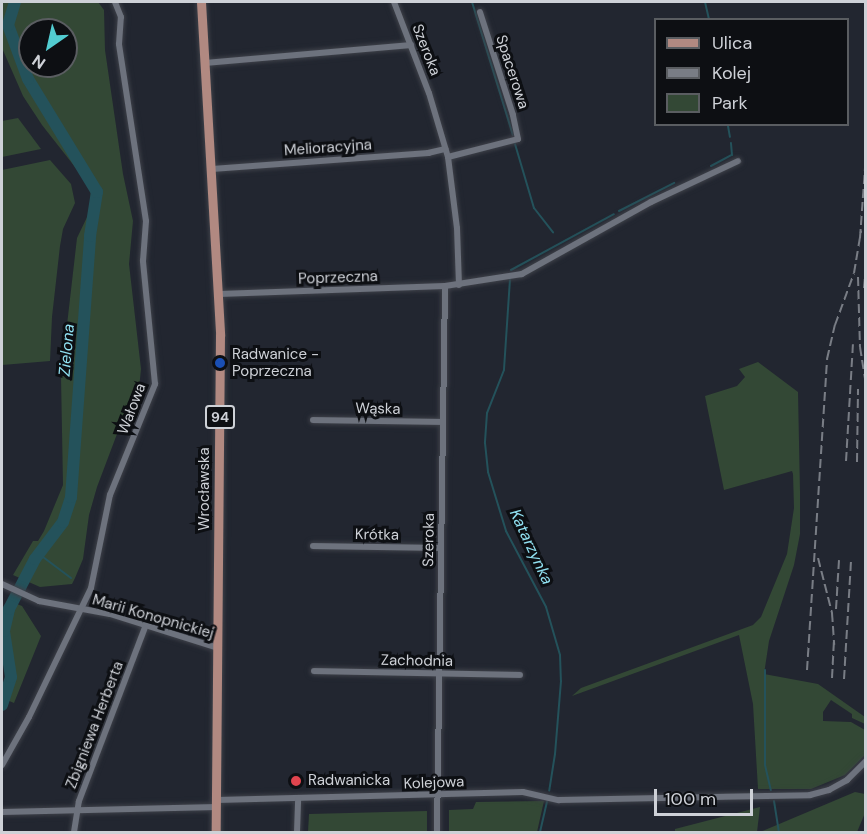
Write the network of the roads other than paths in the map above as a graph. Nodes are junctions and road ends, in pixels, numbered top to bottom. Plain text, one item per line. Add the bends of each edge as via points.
1 (115, 2) edge
2 (201, 2) edge
3 (394, 2) edge
4 (480, 12) dead end
5 (411, 45) junction
6 (205, 63) junction
7 (446, 149) junction
8 (448, 158) junction
9 (738, 161) dead end
10 (212, 169) junction
11 (459, 285) junction
12 (445, 286) junction
13 (219, 294) junction
14 (313, 420) dead end
15 (443, 422) junction
16 (313, 546) dead end
17 (441, 548) junction
18 (2, 584) edge
19 (82, 609) junction
20 (145, 627) junction
21 (218, 648) junction
22 (314, 671) dead end
23 (439, 674) junction
24 (520, 675) dead end
25 (866, 762) edge
26 (2, 765) edge
27 (437, 795) junction
28 (298, 799) junction
29 (216, 803) junction
30 (76, 810) junction
31 (2, 812) edge
32 (74, 832) edge
33 (216, 832) edge
34 (297, 832) edge
35 (437, 832) edge

1 - 19 street, Wałowa via 146,221 143,261 155,384 110,495 95,576
2 - 6 main road, Wrocławska / 94
3 - 5 street, Szeroka
4 - 8 street, Spacerowa via 518,139
5 - 6 street
5 - 7 street, Szeroka
6 - 10 main road, Wrocławska / 94
7 - 8 street, Szeroka
7 - 10 street, Melioracyjna
8 - 11 street, Szeroka
9 - 11 street, Poprzeczna via 651,202 522,274
10 - 13 main road, Wrocławska / 94
11 - 12 street, Poprzeczna
12 - 13 street, Poprzeczna
12 - 15 street, Szeroka
13 - 21 main road, Wrocławska / 94
14 - 15 street, Wąska
15 - 17 street, Szeroka
16 - 17 street, Krótka
17 - 23 street, Szeroka
18 - 19 street, Marii Konopnickiej via 26,596
19 - 20 street, Marii Konopnickiej
19 - 26 street, Wałowa
20 - 21 street, Marii Konopnickiej
20 - 30 street, Zbigniewa Herberta
21 - 29 main road, Wrocławska / 94
22 - 23 street, Zachodnia
23 - 24 street, Zachodnia
23 - 27 street, Szeroka
25 - 27 street, Kolejowa via 847,780 810,795 559,800 523,792
27 - 28 street, Kolejowa
27 - 35 street, Szeroka
28 - 29 street, Kolejowa
28 - 34 street
29 - 30 street, Kolejowa
29 - 33 main road, Wrocławska / 94
30 - 31 street, Kolejowa
30 - 32 street, Zbigniewa Herberta

